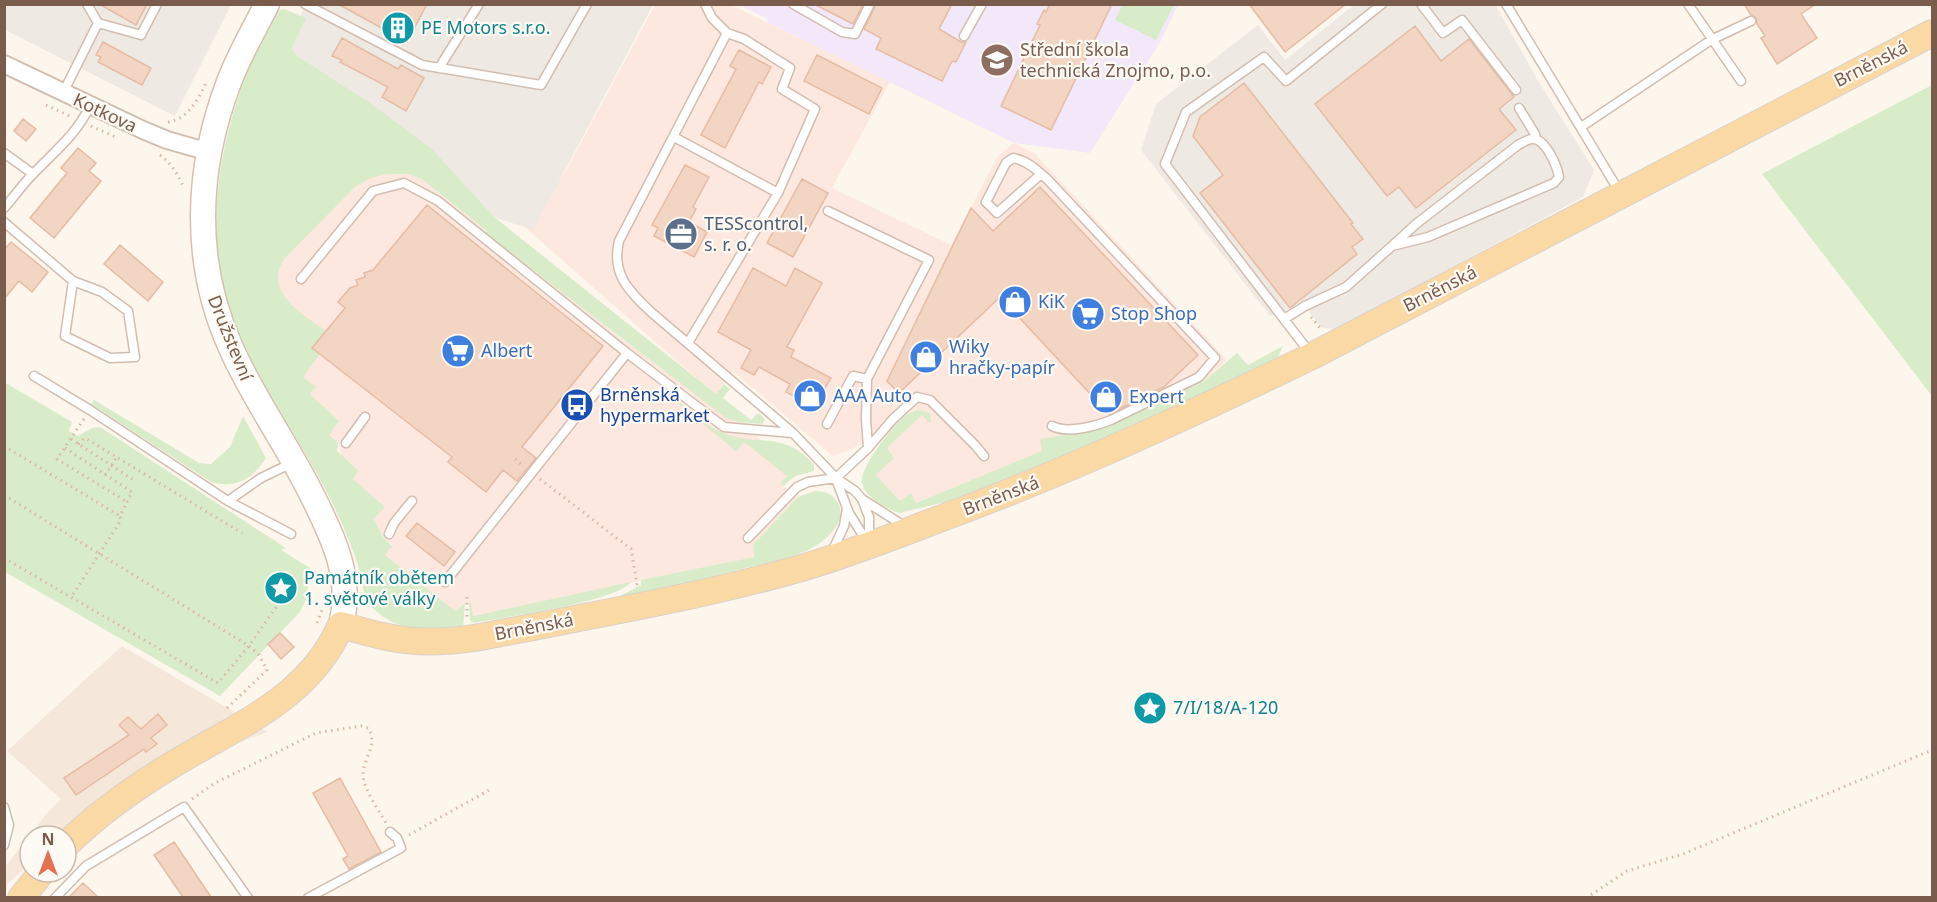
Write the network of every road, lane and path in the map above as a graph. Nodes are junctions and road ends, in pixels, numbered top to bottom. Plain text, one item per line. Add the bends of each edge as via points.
1 (87, 4) edge
2 (157, 4) edge
3 (267, 4) edge
4 (305, 4) edge
5 (479, 4) edge
6 (587, 4) edge
7 (705, 4) edge
8 (793, 4) edge
9 (870, 4) edge
10 (982, 4) edge
11 (1382, 4) edge
12 (1421, 4) edge
13 (1506, 4) edge
14 (1688, 4) edge
15 (1751, 21) dead end
16 (98, 23) junction
17 (727, 33) junction
18 (1932, 33) edge
19 (964, 36) dead end
20 (1711, 40) junction
21 (4, 64) edge
22 (439, 68) junction
23 (211, 74) dead end
24 (1741, 81) dead end
25 (1516, 90) dead end
26 (63, 93) junction
27 (46, 105) dead end
28 (90, 106) junction
29 (1519, 108) dead end
30 (78, 120) dead end
31 (163, 122) dead end
32 (88, 125) dead end
33 (1581, 128) junction
34 (674, 137) junction
35 (1536, 139) junction
36 (125, 141) dead end
37 (154, 152) dead end
38 (209, 152) junction
39 (4, 153) edge
40 (33, 174) junction
41 (1041, 174) junction
42 (778, 193) junction
43 (1621, 195) junction
44 (184, 197) dead end
45 (4, 207) edge
46 (828, 211) dead end
47 (4, 222) edge
48 (1392, 246) junction
49 (301, 279) dead end
50 (73, 281) junction
51 (1306, 310) dead end
52 (1284, 319) junction
53 (1321, 330) dead end
54 (687, 343) junction
55 (627, 353) junction
56 (1312, 356) junction
57 (34, 376) dead end
58 (867, 379) junction
59 (90, 410) junction
60 (365, 417) dead end
61 (827, 424) dead end
62 (1052, 426) dead end
63 (793, 433) junction
64 (71, 439) junction
65 (346, 443) dead end
66 (78, 444) junction
67 (4, 446) edge
68 (65, 448) junction
69 (868, 448) junction
70 (984, 456) dead end
71 (117, 457) junction
72 (515, 459) dead end
73 (296, 461) junction
74 (111, 466) junction
75 (532, 472) junction
76 (105, 475) junction
77 (836, 478) junction
78 (135, 481) dead end
79 (4, 495) edge
80 (862, 499) junction
81 (228, 501) junction
82 (412, 501) dead end
83 (128, 502) junction
84 (847, 508) junction
85 (120, 516) junction
86 (912, 530) junction
87 (242, 533) dead end
88 (291, 534) dead end
89 (389, 534) dead end
90 (748, 538) dead end
91 (869, 545) junction
92 (99, 554) junction
93 (4, 558) edge
94 (829, 559) junction
95 (445, 582) dead end
96 (629, 588) dead end
97 (288, 590) dead end
98 (72, 596) junction
99 (324, 602) dead end
100 (341, 625) junction
101 (314, 631) dead end
102 (249, 646) junction
103 (238, 706) dead end
104 (1932, 750) edge
105 (491, 789) dead end
106 (4, 807) edge
107 (184, 807) junction
108 (390, 832) joint
109 (78, 834) edge
110 (398, 841) junction
111 (4, 845) edge
112 (32, 884) edge
113 (21, 897) edge
114 (55, 897) edge
115 (248, 897) edge
116 (308, 897) edge
117 (1586, 897) edge

1 - 16 lane
2 - 16 lane via 141,35
3 - 38 main road, Družstevní via 230,80
4 - 22 lane via 422,65
5 - 22 lane
6 - 22 lane via 541,85
7 - 17 lane
8 - 9 lane via 842,32 855,34
10 - 19 lane
11 - 52 lane via 1286,81 1264,57 1186,112 1165,164
12 - 25 lane via 1443,33 1462,20
13 - 33 lane
14 - 20 lane
15 - 20 lane
16 - 26 lane
17 - 34 lane
17 - 42 lane via 744,39 790,68 782,89 815,109
18 - 43 main road, Brněnská
20 - 24 lane
20 - 33 lane
21 - 26 street, Kotkova
23 - 31 path via 189,111 172,122
26 - 28 street, Kotkova
27 - 30 path
28 - 38 street, Kotkova via 167,140
28 - 40 lane via 67,142
29 - 35 lane
32 - 36 path
33 - 43 lane
34 - 42 lane
34 - 54 lane via 615,253 619,274 630,292
35 - 48 lane via 1518,145
35 - 48 lane via 1557,166 1559,177 1554,183 1428,237
37 - 44 path via 177,173
38 - 73 main road, Družstevní via 203,211 212,300 247,381
39 - 40 lane
40 - 45 lane
41 - 41 lane via 997,213 986,202 1006,163 1013,158 1023,160
41 - 62 lane via 1215,358 1199,377 1111,420 1060,430
42 - 54 lane
43 - 56 main road, Brněnská
46 - 58 lane via 928,260
47 - 50 lane
48 - 52 lane via 1346,287
49 - 55 lane via 373,191 404,183 438,201
50 - 50 lane via 102,292 128,310 135,357 110,358 65,336
51 - 53 path
52 - 56 lane
54 - 63 lane
55 - 63 lane via 724,427
55 - 75 lane
56 - 86 main road, Brněnská via 1107,453
57 - 59 lane
58 - 61 lane via 853,376
58 - 69 lane
59 - 64 path
59 - 81 lane
60 - 65 lane
63 - 77 lane
64 - 66 path
64 - 68 path
66 - 71 path via 86,438
66 - 74 path
67 - 85 path
68 - 76 path
68 - 83 path via 57,459
69 - 70 lane via 917,397 930,400
69 - 77 lane
71 - 74 path
71 - 87 path
72 - 75 path
73 - 81 lane via 261,478
73 - 100 main road, Družstevní via 339,557 345,584
74 - 76 path
74 - 78 path
75 - 95 lane
75 - 96 path via 631,549 637,584
76 - 83 path via 132,492
77 - 80 lane
77 - 84 lane
77 - 90 lane via 797,487
79 - 92 path
80 - 86 lane
80 - 91 lane via 870,526
81 - 88 lane
82 - 89 lane
83 - 85 path
84 - 91 lane
84 - 94 lane via 844,526
85 - 92 path
86 - 91 main road, Brněnská
91 - 94 main road, Brněnská
92 - 98 path
92 - 102 path
93 - 98 path
94 - 100 main road, Brněnská via 719,588 468,639 403,640
97 - 102 path
98 - 102 path via 218,683
99 - 101 path
100 - 109 main road via 319,664 288,694 146,781
102 - 103 path via 267,670 220,717
104 - 117 path via 1683,854 1627,872
105 - 110 path
106 - 111 lane via 9,825
107 - 108 path via 215,783 316,733 361,726 368,728 372,739 364,781
107 - 114 lane via 86,866
107 - 115 lane
108 - 110 lane
110 - 116 lane via 401,848
112 - 113 main road

